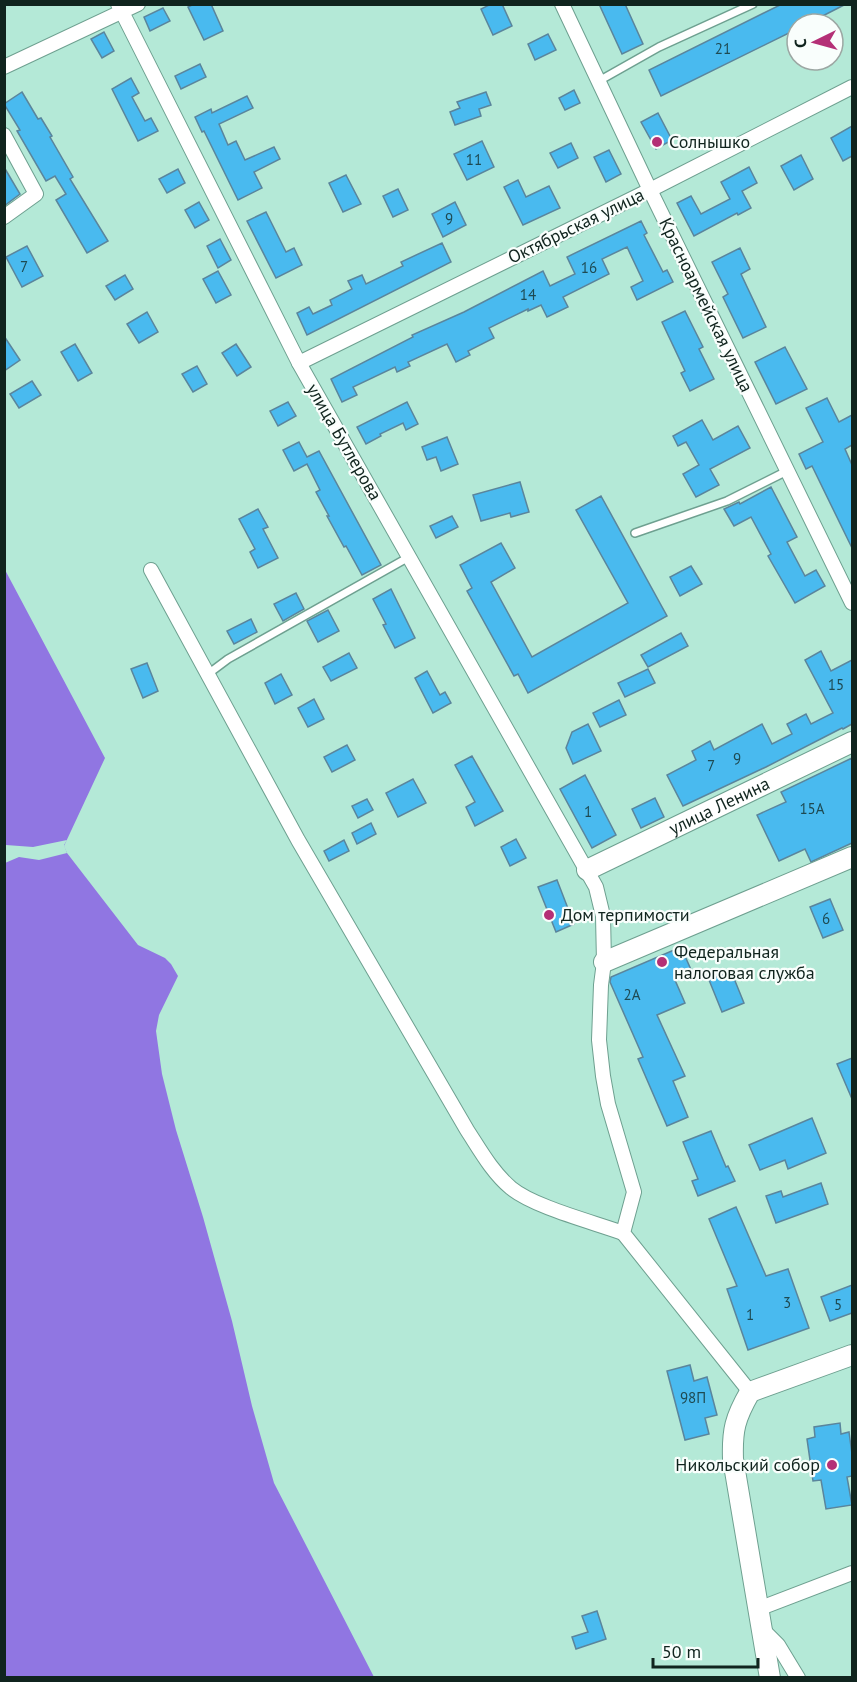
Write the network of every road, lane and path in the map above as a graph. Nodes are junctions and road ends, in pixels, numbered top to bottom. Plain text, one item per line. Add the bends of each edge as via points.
1 (138, 4) edge
2 (562, 4) edge
3 (753, 4) edge
4 (120, 8) edge
5 (4, 67) edge
6 (597, 82) junction
7 (852, 87) edge
8 (4, 135) edge
9 (650, 190) junction
10 (4, 218) edge
11 (299, 363) junction
12 (787, 471) junction
13 (635, 533) dead end
14 (409, 557) junction
15 (151, 570) dead end
16 (852, 603) edge
17 (208, 674) junction
18 (852, 742) edge
19 (852, 857) edge
20 (587, 870) junction
21 (604, 962) junction
22 (623, 1233) junction
23 (852, 1355) edge
24 (750, 1392) junction
25 (852, 1573) edge
26 (758, 1609) junction
27 (763, 1630) junction
28 (770, 1677) edge
29 (798, 1677) edge

1 - 4 street
2 - 6 street, Красноармейская улица
3 - 6 lane via 659,47
4 - 5 street
4 - 11 street, улица Бутлерова
6 - 9 street, Красноармейская улица
7 - 9 street, Октябрьская улица
8 - 10 street via 36,194
9 - 11 street, Октябрьская улица
9 - 12 street, Красноармейская улица
11 - 14 street, улица Бутлерова
12 - 13 lane via 727,501
12 - 16 street, Красноармейская улица
14 - 17 lane
14 - 20 street, улица Бутлерова
15 - 17 street
17 - 22 street via 298,840 493,1170 512,1189 532,1200
18 - 20 street, улица Ленина
19 - 21 street
20 - 21 street, улица Бутлерова via 603,916
21 - 22 street, улица Бутлерова via 599,1011 603,1076 634,1192
22 - 24 street
23 - 24 street
24 - 26 street via 732,1434
25 - 26 street
26 - 27 street
27 - 28 street
27 - 29 street

